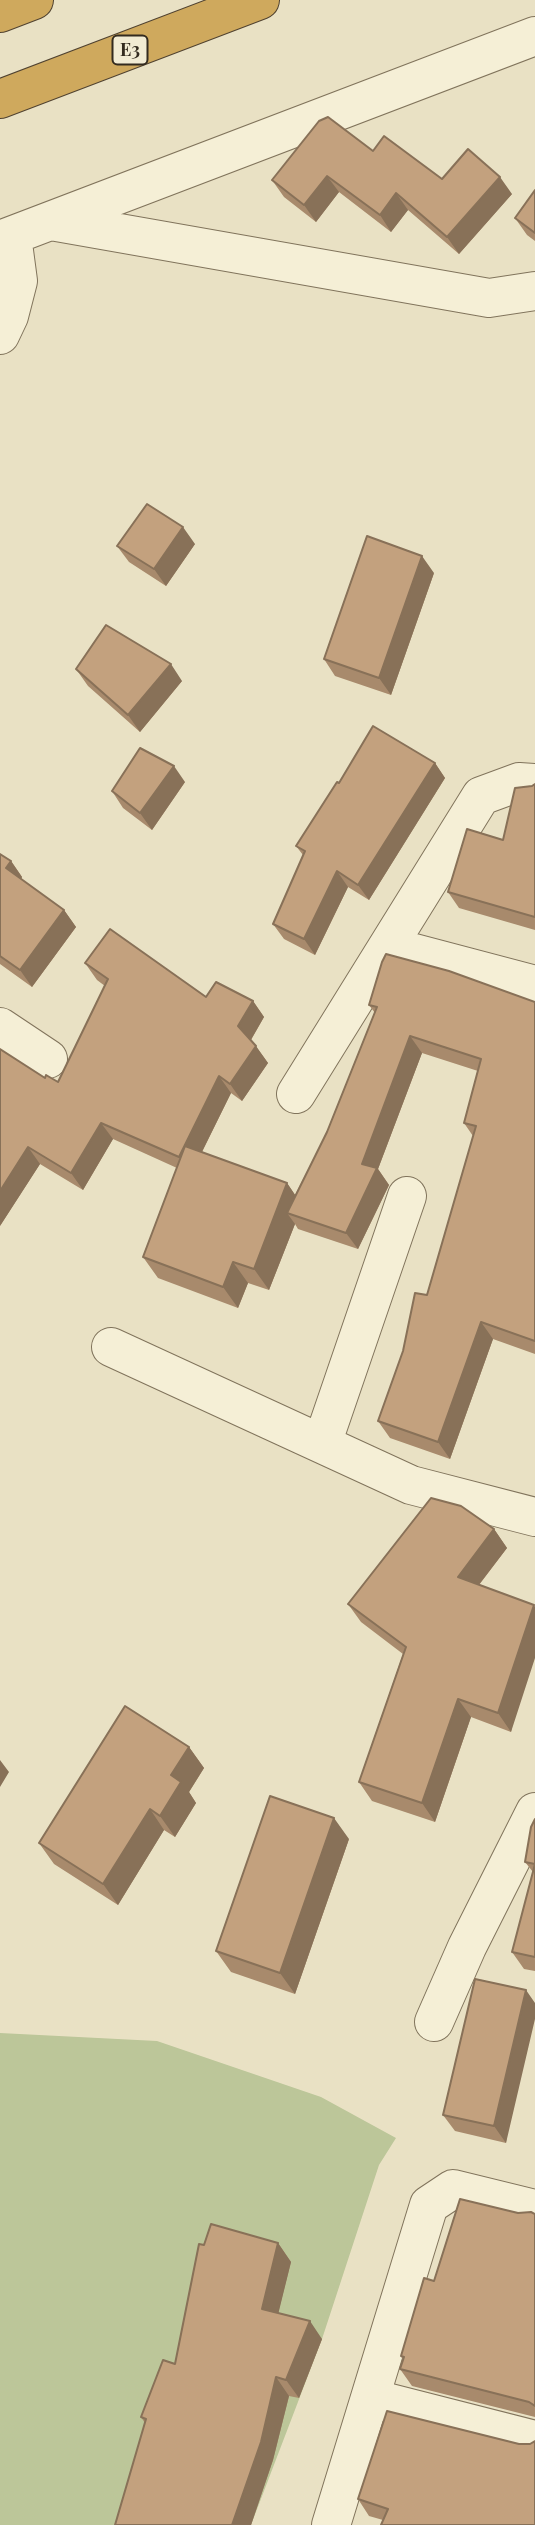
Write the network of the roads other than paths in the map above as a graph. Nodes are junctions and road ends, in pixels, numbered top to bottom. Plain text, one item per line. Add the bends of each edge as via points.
1 (34, 0) edge
2 (260, 0) edge
3 (0, 13) edge
4 (535, 36) edge
5 (0, 99) edge
6 (51, 221) junction
7 (6, 238) edge
8 (535, 291) edge
9 (0, 335) edge
10 (535, 783) edge
11 (388, 946) junction
12 (535, 985) edge
13 (0, 1027) edge
14 (48, 1059) dead end
15 (296, 1094) dead end
16 (407, 1196) dead end
17 (111, 1347) dead end
18 (322, 1444) junction
19 (535, 1517) edge
20 (535, 1812) edge
21 (434, 2022) dead end
22 (535, 2208) edge
23 (370, 2398) junction
24 (535, 2440) edge
25 (331, 2525) edge

1 - 3 highway
2 - 5 highway, E3
4 - 6 street
6 - 7 street
6 - 8 street via 489,299
7 - 9 street via 18,281
10 - 11 street via 519,782 481,796
11 - 12 street
11 - 15 street
13 - 14 street
16 - 18 street
17 - 18 street
18 - 19 street via 411,1485
20 - 21 street
22 - 23 street via 453,2189 429,2205
23 - 24 street
23 - 25 street

